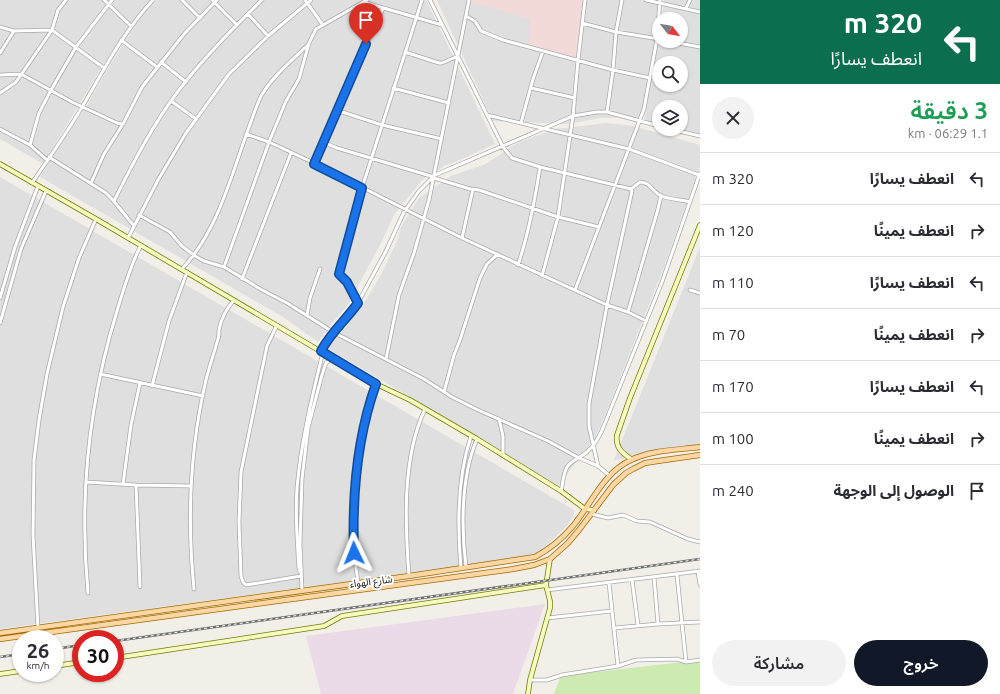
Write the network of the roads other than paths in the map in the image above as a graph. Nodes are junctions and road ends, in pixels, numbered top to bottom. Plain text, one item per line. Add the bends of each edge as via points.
1 (66, 0) edge
2 (104, 0) edge
3 (112, 0) edge
4 (153, 0) edge
5 (182, 0) edge
6 (262, 0) edge
7 (311, 0) edge
8 (367, 0) edge
9 (422, 0) edge
10 (430, 0) edge
11 (468, 0) edge
12 (586, 0) edge
13 (622, 0) edge
14 (646, 0) edge
15 (690, 0) edge
16 (214, 1) edge
17 (306, 1) edge
18 (659, 1) edge
19 (363, 2) junction
20 (109, 4) junction
21 (383, 8) junction
22 (686, 8) junction
23 (659, 12) edge
24 (700, 12) edge
25 (248, 14) junction
26 (466, 16) junction
27 (200, 18) junction
28 (417, 18) junction
29 (582, 23) junction
30 (237, 25) junction
31 (443, 25) junction
32 (131, 26) junction
33 (323, 26) junction
34 (0, 27) edge
35 (52, 30) junction
36 (14, 31) junction
37 (616, 32) junction
38 (268, 36) junction
39 (652, 38) edge
40 (121, 40) junction
41 (309, 43) junction
42 (688, 45) edge
43 (76, 47) junction
44 (700, 47) edge
45 (656, 48) edge
46 (543, 50) junction
47 (405, 52) junction
48 (0, 53) edge
49 (458, 56) junction
50 (578, 60) junction
51 (161, 62) junction
52 (157, 67) junction
53 (104, 68) junction
54 (613, 70) junction
55 (21, 74) junction
56 (0, 75) edge
57 (650, 78) junction
58 (186, 82) junction
59 (393, 88) junction
60 (531, 88) junction
61 (51, 90) junction
62 (0, 93) edge
63 (575, 98) junction
64 (171, 101) junction
65 (449, 103) junction
66 (82, 107) junction
67 (336, 110) junction
68 (607, 112) junction
69 (487, 114) junction
70 (573, 116) junction
71 (196, 119) junction
72 (640, 122) junction
73 (521, 123) junction
74 (123, 124) junction
75 (382, 125) junction
76 (652, 125) edge
77 (544, 128) junction
78 (0, 129) edge
79 (688, 133) edge
80 (246, 134) junction
81 (570, 135) junction
82 (700, 136) edge
83 (442, 139) junction
84 (269, 142) junction
85 (323, 142) junction
86 (30, 145) junction
87 (503, 147) junction
88 (629, 149) junction
89 (291, 153) junction
90 (372, 158) junction
91 (48, 159) junction
92 (0, 164) edge
93 (314, 164) junction
94 (540, 167) junction
95 (564, 172) junction
96 (700, 174) edge
97 (434, 176) junction
98 (32, 183) junction
99 (91, 183) junction
100 (615, 184) junction
101 (38, 186) junction
102 (362, 188) junction
103 (473, 189) junction
104 (631, 189) junction
105 (46, 191) junction
106 (661, 195) junction
107 (114, 201) junction
108 (690, 202) junction
109 (534, 208) junction
110 (405, 210) junction
111 (139, 215) junction
112 (558, 217) junction
113 (96, 219) junction
114 (425, 219) junction
115 (700, 225) edge
116 (134, 226) junction
117 (599, 227) junction
118 (128, 238) junction
119 (462, 238) junction
120 (141, 245) junction
121 (498, 254) junction
122 (195, 256) junction
123 (518, 265) junction
124 (224, 267) junction
125 (182, 269) junction
126 (320, 269) dead end
127 (187, 272) junction
128 (542, 276) junction
129 (242, 279) junction
130 (575, 290) junction
131 (690, 290) dead end
132 (700, 294) edge
133 (0, 298) edge
134 (234, 300) junction
135 (358, 303) junction
136 (608, 305) junction
137 (628, 312) junction
138 (307, 315) junction
139 (646, 321) junction
140 (0, 323) edge
141 (277, 325) junction
142 (333, 332) junction
143 (322, 352) junction
144 (333, 358) junction
145 (386, 359) junction
146 (100, 374) junction
147 (140, 383) junction
148 (376, 384) junction
149 (152, 386) junction
150 (444, 392) junction
151 (203, 396) junction
152 (425, 409) junction
153 (499, 419) junction
154 (471, 436) junction
155 (477, 439) junction
156 (592, 446) junction
157 (700, 447) edge
158 (503, 455) junction
159 (700, 455) edge
160 (579, 458) junction
161 (631, 459) junction
162 (598, 466) junction
163 (610, 476) junction
164 (86, 482) junction
165 (123, 484) junction
166 (136, 485) junction
167 (191, 486) junction
168 (561, 491) junction
169 (585, 509) junction
170 (593, 512) junction
171 (700, 542) edge
172 (550, 559) junction
173 (464, 567) junction
174 (699, 571) edge
175 (677, 574) junction
176 (301, 575) junction
177 (409, 576) junction
178 (654, 577) junction
179 (632, 580) junction
180 (358, 582) junction
181 (609, 583) junction
182 (700, 585) edge
183 (140, 587) dead end
184 (547, 588) junction
185 (194, 589) dead end
186 (302, 590) junction
187 (88, 593) dead end
188 (612, 611) junction
189 (547, 618) junction
190 (700, 622) edge
191 (658, 624) junction
192 (681, 624) junction
193 (638, 626) junction
194 (38, 628) junction
195 (614, 628) junction
196 (0, 633) edge
197 (0, 639) edge
198 (124, 657) edge
199 (700, 660) edge
200 (686, 662) junction
201 (618, 666) junction
202 (12, 672) edge
203 (0, 674) edge
204 (530, 680) junction
205 (528, 694) edge

1 - 35 street via 58,10
2 - 20 street
3 - 20 street
4 - 32 street
5 - 27 street
6 - 25 street
7 - 17 street
8 - 19 street
9 - 28 street
10 - 31 street
11 - 26 street
12 - 29 street
13 - 37 street
14 - 18 street
15 - 22 street
16 - 27 street
16 - 30 street
17 - 33 street
17 - 38 street
18 - 22 street
18 - 23 street
19 - 21 street
19 - 33 street
20 - 32 street
20 - 43 street
21 - 28 street
21 - 67 street
22 - 24 street
25 - 30 street
25 - 38 street
26 - 46 street via 478,24 481,31 503,40
26 - 49 street
27 - 51 street
28 - 31 street
28 - 47 street
29 - 37 street
29 - 50 street
30 - 58 street
31 - 49 street
32 - 40 street
33 - 41 street via 316,29
34 - 36 street
35 - 36 street
35 - 43 street
35 - 55 street
36 - 48 street
37 - 39 street
37 - 54 street
38 - 71 street via 229,74
40 - 52 street
40 - 53 street
41 - 80 street via 269,84
41 - 84 street via 299,79 286,101
42 - 44 street
43 - 53 street
43 - 61 street
45 - 57 street
46 - 50 street
46 - 60 street
47 - 49 street via 438,63
47 - 59 street
49 - 65 street
49 - 69 street
50 - 54 street
50 - 63 street
51 - 52 street
51 - 58 street
52 - 74 street via 142,87
53 - 66 street
54 - 57 street
54 - 68 street
55 - 56 street
55 - 61 street
55 - 62 street via 16,82
57 - 72 street
58 - 64 street
59 - 65 street
59 - 75 street
60 - 63 street
60 - 73 street
61 - 66 street
61 - 86 street via 39,113
63 - 70 street
64 - 71 street
64 - 107 street via 148,137
65 - 83 street
66 - 74 street
66 - 91 street
67 - 75 street
67 - 85 street
68 - 70 street
68 - 72 street
69 - 73 street
69 - 87 street
70 - 77 street
70 - 81 street
71 - 111 street
72 - 76 street
72 - 88 street
73 - 77 street
74 - 99 street via 104,154
75 - 83 street
75 - 90 street
77 - 81 street
77 - 87 street
78 - 86 street
79 - 82 street
80 - 84 street
80 - 122 street via 220,207
81 - 88 street
81 - 95 street
83 - 97 street
84 - 89 street
84 - 124 street
85 - 90 street
85 - 93 street
86 - 91 street
87 - 94 street via 512,158
87 - 97 street
88 - 96 street
88 - 100 street
89 - 93 street
89 - 129 street
90 - 97 street
90 - 102 street
91 - 98 street
91 - 99 street
92 - 98 street
93 - 102 street
94 - 95 street
94 - 109 street
95 - 100 street
95 - 112 street
96 - 108 street
97 - 103 street
97 - 110 street
97 - 114 street
98 - 101 street
99 - 107 street
100 - 104 street
100 - 117 street
101 - 105 street
101 - 133 street via 15,247
102 - 110 street
102 - 135 street via 339,274 347,282
103 - 109 street
103 - 119 street
104 - 106 street via 644,182
104 - 136 street
105 - 113 street
105 - 140 street via 21,249
106 - 108 street
106 - 137 street
107 - 116 street
108 - 139 street
109 - 112 street
109 - 123 street
110 - 114 street
110 - 135 street
111 - 116 street
111 - 122 street via 170,232
112 - 117 street
112 - 128 street
113 - 118 street
113 - 194 street via 79,258 63,307 39,420 34,460 33,528
114 - 119 street
114 - 145 street via 400,294
115 - 161 street via 617,435 620,450
116 - 118 street
117 - 130 street
118 - 120 street
119 - 121 street
120 - 125 street
120 - 146 street via 128,276
121 - 123 street
121 - 150 street via 487,264 480,278
122 - 124 street
122 - 125 street
123 - 128 street
124 - 129 street
125 - 127 street
126 - 138 street
127 - 134 street
127 - 149 street via 167,327
128 - 130 street
129 - 138 street
130 - 136 street
131 - 132 street
134 - 141 street
134 - 151 street via 227,307 220,328
135 - 142 street
136 - 137 street
136 - 156 street via 589,404
137 - 139 street
138 - 142 street
139 - 156 street via 605,424
141 - 143 street
141 - 176 street via 267,346 241,472 241,576 246,585
142 - 143 street
142 - 145 street
143 - 144 street
143 - 176 street via 311,400 297,490 297,534
144 - 148 street
144 - 176 street via 326,363 308,428 301,501
145 - 150 street via 424,378
146 - 147 street
146 - 164 street via 90,430
147 - 149 street
147 - 165 street
148 - 152 street
148 - 180 street via 363,436 355,489 354,538
149 - 151 street
150 - 153 street
151 - 167 street
152 - 154 street
152 - 177 street via 415,438 408,485 406,527
153 - 158 street via 503,436
153 - 160 street
154 - 155 street
154 - 173 street via 461,487 459,528
155 - 158 street
155 - 173 street via 470,461 464,500
156 - 160 street
156 - 162 street
157 - 161 main road, شارع الهواء
158 - 168 street
159 - 170 main road, شارع الهواء via 658,461 633,469 618,479
160 - 162 street
160 - 168 street via 567,467
161 - 163 main road, شارع الهواء
162 - 163 street
163 - 169 main road, شارع الهواء
164 - 165 street
164 - 187 street via 85,545
165 - 166 street
166 - 167 street
166 - 183 street
167 - 185 street via 190,538
168 - 169 street
169 - 170 street
169 - 173 main road, شارع الهواء via 560,539 535,557
170 - 171 street via 608,518 623,515 637,521 650,522
170 - 172 main road, شارع الهواء via 568,543
172 - 184 street
172 - 197 main road, شارع الهواء via 513,570
173 - 177 main road, شارع الهواء
174 - 175 street
174 - 182 street
175 - 178 street
175 - 192 street
176 - 186 street
177 - 180 main road, شارع الهواء
178 - 179 street
178 - 191 street
179 - 181 street
179 - 193 street
180 - 186 main road, شارع الهواء
181 - 184 street
181 - 188 street
184 - 189 street via 550,604
184 - 198 street via 342,616 324,626
186 - 194 main road, شارع الهواء
188 - 189 street
188 - 195 street
189 - 204 street
190 - 192 street
191 - 192 street
191 - 193 street
192 - 200 street
193 - 195 street
194 - 196 main road, شارع الهواء
195 - 201 street
199 - 200 street
200 - 201 street via 677,659 652,659 636,660
201 - 204 street via 562,674 547,680
202 - 203 street
204 - 205 street

